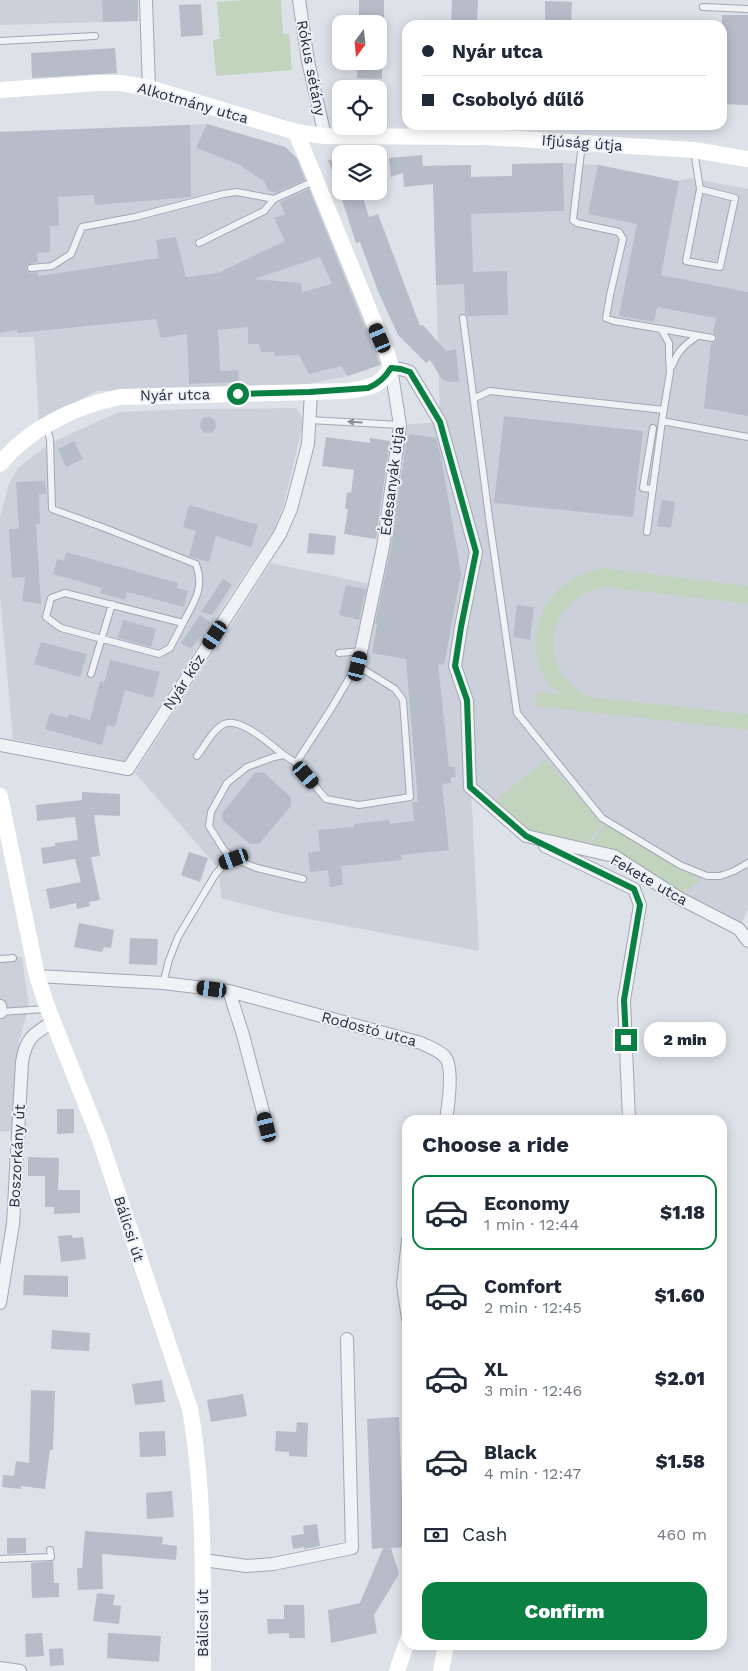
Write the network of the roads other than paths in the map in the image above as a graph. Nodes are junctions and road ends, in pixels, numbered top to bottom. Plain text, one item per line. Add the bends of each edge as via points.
1 (146, 0) edge
2 (299, 0) edge
3 (703, 7) dead end
4 (748, 9) edge
5 (94, 36) dead end
6 (0, 41) edge
7 (148, 88) junction
8 (0, 90) edge
9 (296, 132) junction
10 (325, 136) junction
11 (582, 143) junction
12 (694, 150) junction
13 (748, 159) edge
14 (315, 180) junction
15 (700, 189) junction
16 (274, 198) junction
17 (199, 243) dead end
18 (31, 268) dead end
19 (463, 318) dead end
20 (661, 329) junction
21 (698, 336) junction
22 (712, 338) dead end
23 (391, 368) junction
24 (670, 372) junction
25 (310, 392) junction
26 (474, 398) junction
27 (664, 410) junction
28 (309, 420) junction
29 (662, 421) junction
30 (400, 425) junction
31 (47, 426) junction
32 (653, 428) dead end
33 (748, 437) edge
34 (0, 464) edge
35 (653, 489) junction
36 (647, 532) dead end
37 (112, 604) junction
38 (184, 623) junction
39 (102, 639) junction
40 (362, 651) junction
41 (339, 653) dead end
42 (358, 666) junction
43 (92, 674) dead end
44 (0, 744) edge
45 (284, 755) junction
46 (197, 756) dead end
47 (296, 763) junction
48 (0, 796) edge
49 (526, 836) junction
50 (234, 859) junction
51 (748, 863) edge
52 (303, 879) dead end
53 (748, 941) edge
54 (13, 958) dead end
55 (0, 960) edge
56 (37, 976) junction
57 (163, 983) junction
58 (229, 991) junction
59 (0, 1012) edge
60 (50, 1015) junction
61 (446, 1115) edge
62 (629, 1115) edge
63 (267, 1127) dead end
64 (0, 1303) edge
65 (347, 1339) dead end
66 (50, 1550) dead end
67 (0, 1559) edge
68 (203, 1560) junction
69 (404, 1650) edge
70 (445, 1650) edge
71 (0, 1668) edge
72 (20, 1671) edge
73 (203, 1671) edge
74 (397, 1671) edge
75 (441, 1671) edge

1 - 7 street
2 - 10 street, Rókus sétány via 308,61
3 - 4 lane
5 - 6 lane
7 - 8 street, Alkotmány utca via 99,83
7 - 9 street, Alkotmány utca
9 - 10 street, Ifjúság útja
9 - 14 street, Édesanyák útja
10 - 11 street, Ifjúság útja via 487,137
11 - 12 street, Ifjúság útja
11 - 20 lane via 573,220 619,232 623,239 606,318
12 - 13 street, Ifjúság útja
12 - 15 lane
14 - 16 lane
14 - 23 street, Édesanyák útja
15 - 15 lane via 735,198 720,267 686,261
16 - 17 lane via 264,211
16 - 18 lane via 237,192 223,194 82,227 70,254 52,266
19 - 26 lane
20 - 21 lane
20 - 24 lane via 669,343
21 - 22 lane
21 - 24 lane via 674,358
23 - 25 street, Nyár utca via 386,376 368,388
23 - 30 street, Édesanyák útja
23 - 49 street, Fekete utca via 410,372 440,422 476,552 455,666 467,700 470,787
24 - 27 lane
25 - 28 street, Nyár köz
25 - 31 street, Nyár utca via 120,396 79,408
26 - 27 lane via 490,391
26 - 51 lane via 517,713 602,818 680,865 707,876 727,874
27 - 29 lane
30 -> 28 lane
28 - 44 street, Nyár köz via 308,444 291,509 280,534 128,769
29 - 33 lane
29 - 35 lane
30 - 40 street, Édesanyák útja via 383,547
31 - 34 street, Nyár utca via 17,445
31 - 38 lane via 52,509 196,564 200,576 197,597
32 - 35 lane via 643,488
35 - 36 lane
37 - 38 lane
37 - 39 lane
37 - 39 lane via 65,592 51,598 46,617 61,628
38 - 39 lane via 170,648 159,654
39 - 43 lane
40 - 41 lane
40 - 42 street, Édesanyák útja
42 - 47 lane
42 - 47 lane via 395,689 403,700 410,797 358,805 326,799
45 - 46 lane via 246,726 225,723 214,732
45 - 47 lane
45 - 50 lane via 247,767 227,783 210,812 210,826 224,850
48 - 56 street, Bálicsi út
49 - 53 street, Fekete utca via 614,856 679,898 740,929
49 - 62 street via 634,889 640,905 624,1000
50 - 52 lane
50 - 57 lane via 224,863 178,937
54 - 55 lane
56 - 57 street, Rodostó utca
56 - 60 street, Bálicsi út
57 - 58 street, Rodostó utca
58 - 61 street, Rodostó utca via 421,1043 438,1051 447,1059 449,1073
58 - 63 street
59 - 60 lane
60 - 64 street, Boszorkány út via 24,1047 13,1224
60 - 68 street, Bálicsi út via 99,1137 190,1409 196,1442
65 - 68 street via 352,1548 273,1564 247,1566
66 - 67 lane via 51,1557
68 - 73 street, Bálicsi út
69 - 74 street
70 - 75 street
71 - 72 street

